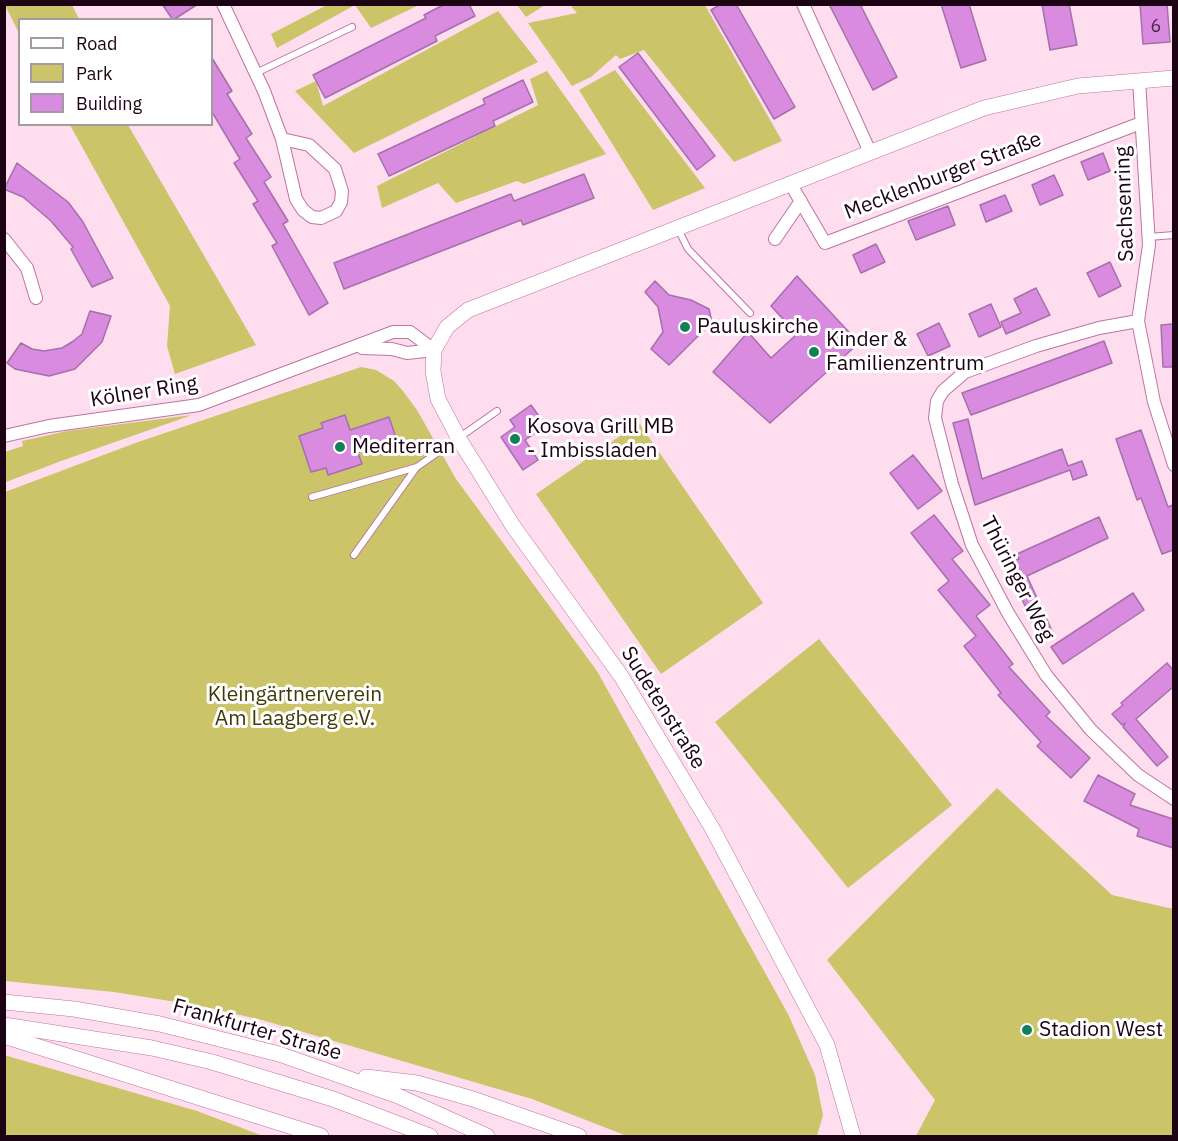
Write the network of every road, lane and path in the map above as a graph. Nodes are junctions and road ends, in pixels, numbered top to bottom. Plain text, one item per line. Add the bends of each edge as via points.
1 (223, 4) edge
2 (802, 4) edge
3 (352, 27) dead end
4 (255, 73) junction
5 (1173, 78) edge
6 (1139, 80) junction
7 (1141, 123) junction
8 (282, 139) junction
9 (870, 152) junction
10 (790, 183) junction
11 (801, 201) junction
12 (678, 228) junction
13 (1173, 235) edge
14 (1148, 237) junction
15 (4, 239) edge
16 (775, 239) dead end
17 (36, 298) dead end
18 (750, 313) dead end
19 (1138, 321) junction
20 (355, 348) junction
21 (434, 350) junction
22 (497, 411) dead end
23 (4, 436) edge
24 (459, 439) junction
25 (1173, 465) edge
26 (417, 467) junction
27 (312, 497) dead end
28 (354, 555) dead end
29 (1173, 799) edge
30 (4, 1002) edge
31 (4, 1025) edge
32 (4, 1036) edge
33 (341, 1075) junction
34 (843, 1101) junction
35 (321, 1137) edge
36 (430, 1137) edge
37 (487, 1137) edge
38 (579, 1137) edge
39 (840, 1137) edge
40 (853, 1137) edge

1 - 4 street
2 - 9 street
3 - 4 lane
4 - 8 street
5 - 6 street
6 - 7 street, Sachsenring
6 - 9 street via 1026,96
7 - 11 street, Mecklenburger Straße via 825,243
7 - 14 street, Sachsenring
8 - 8 street via 296,199 303,210 321,218 336,211 342,192 335,169 309,145
9 - 10 street
10 - 11 street, Mecklenburger Straße
10 - 12 street
11 - 16 street
12 - 18 lane via 688,249
12 - 21 street via 468,310 447,327
13 - 14 lane
14 - 19 street, Sachsenring
15 - 17 street via 27,268
19 - 25 street, Sachsenring via 1154,402
19 - 29 street, Thüringer Weg via 1036,346 965,372 943,391 935,418 972,545 1024,640 1046,675 1091,730 1138,775
20 - 21 street, Kölner Ring via 392,349 407,354
20 - 21 street, Kölner Ring via 393,332 410,332
20 - 23 street, Kölner Ring via 199,405
21 - 24 street, Sudetenstraße via 438,399
22 - 24 lane
24 - 26 lane
24 - 34 street, Sudetenstraße via 513,526 621,676 701,809 827,1045
26 - 27 lane
26 - 28 lane
30 - 33 street, Frankfurter Straße via 160,1024
31 - 36 street, Frankfurter Straße via 152,1048 212,1062 333,1099
32 - 35 street
33 - 37 street, Frankfurter Straße
33 - 38 street via 417,1083
34 - 39 street
34 - 40 street, Sudetenstraße

